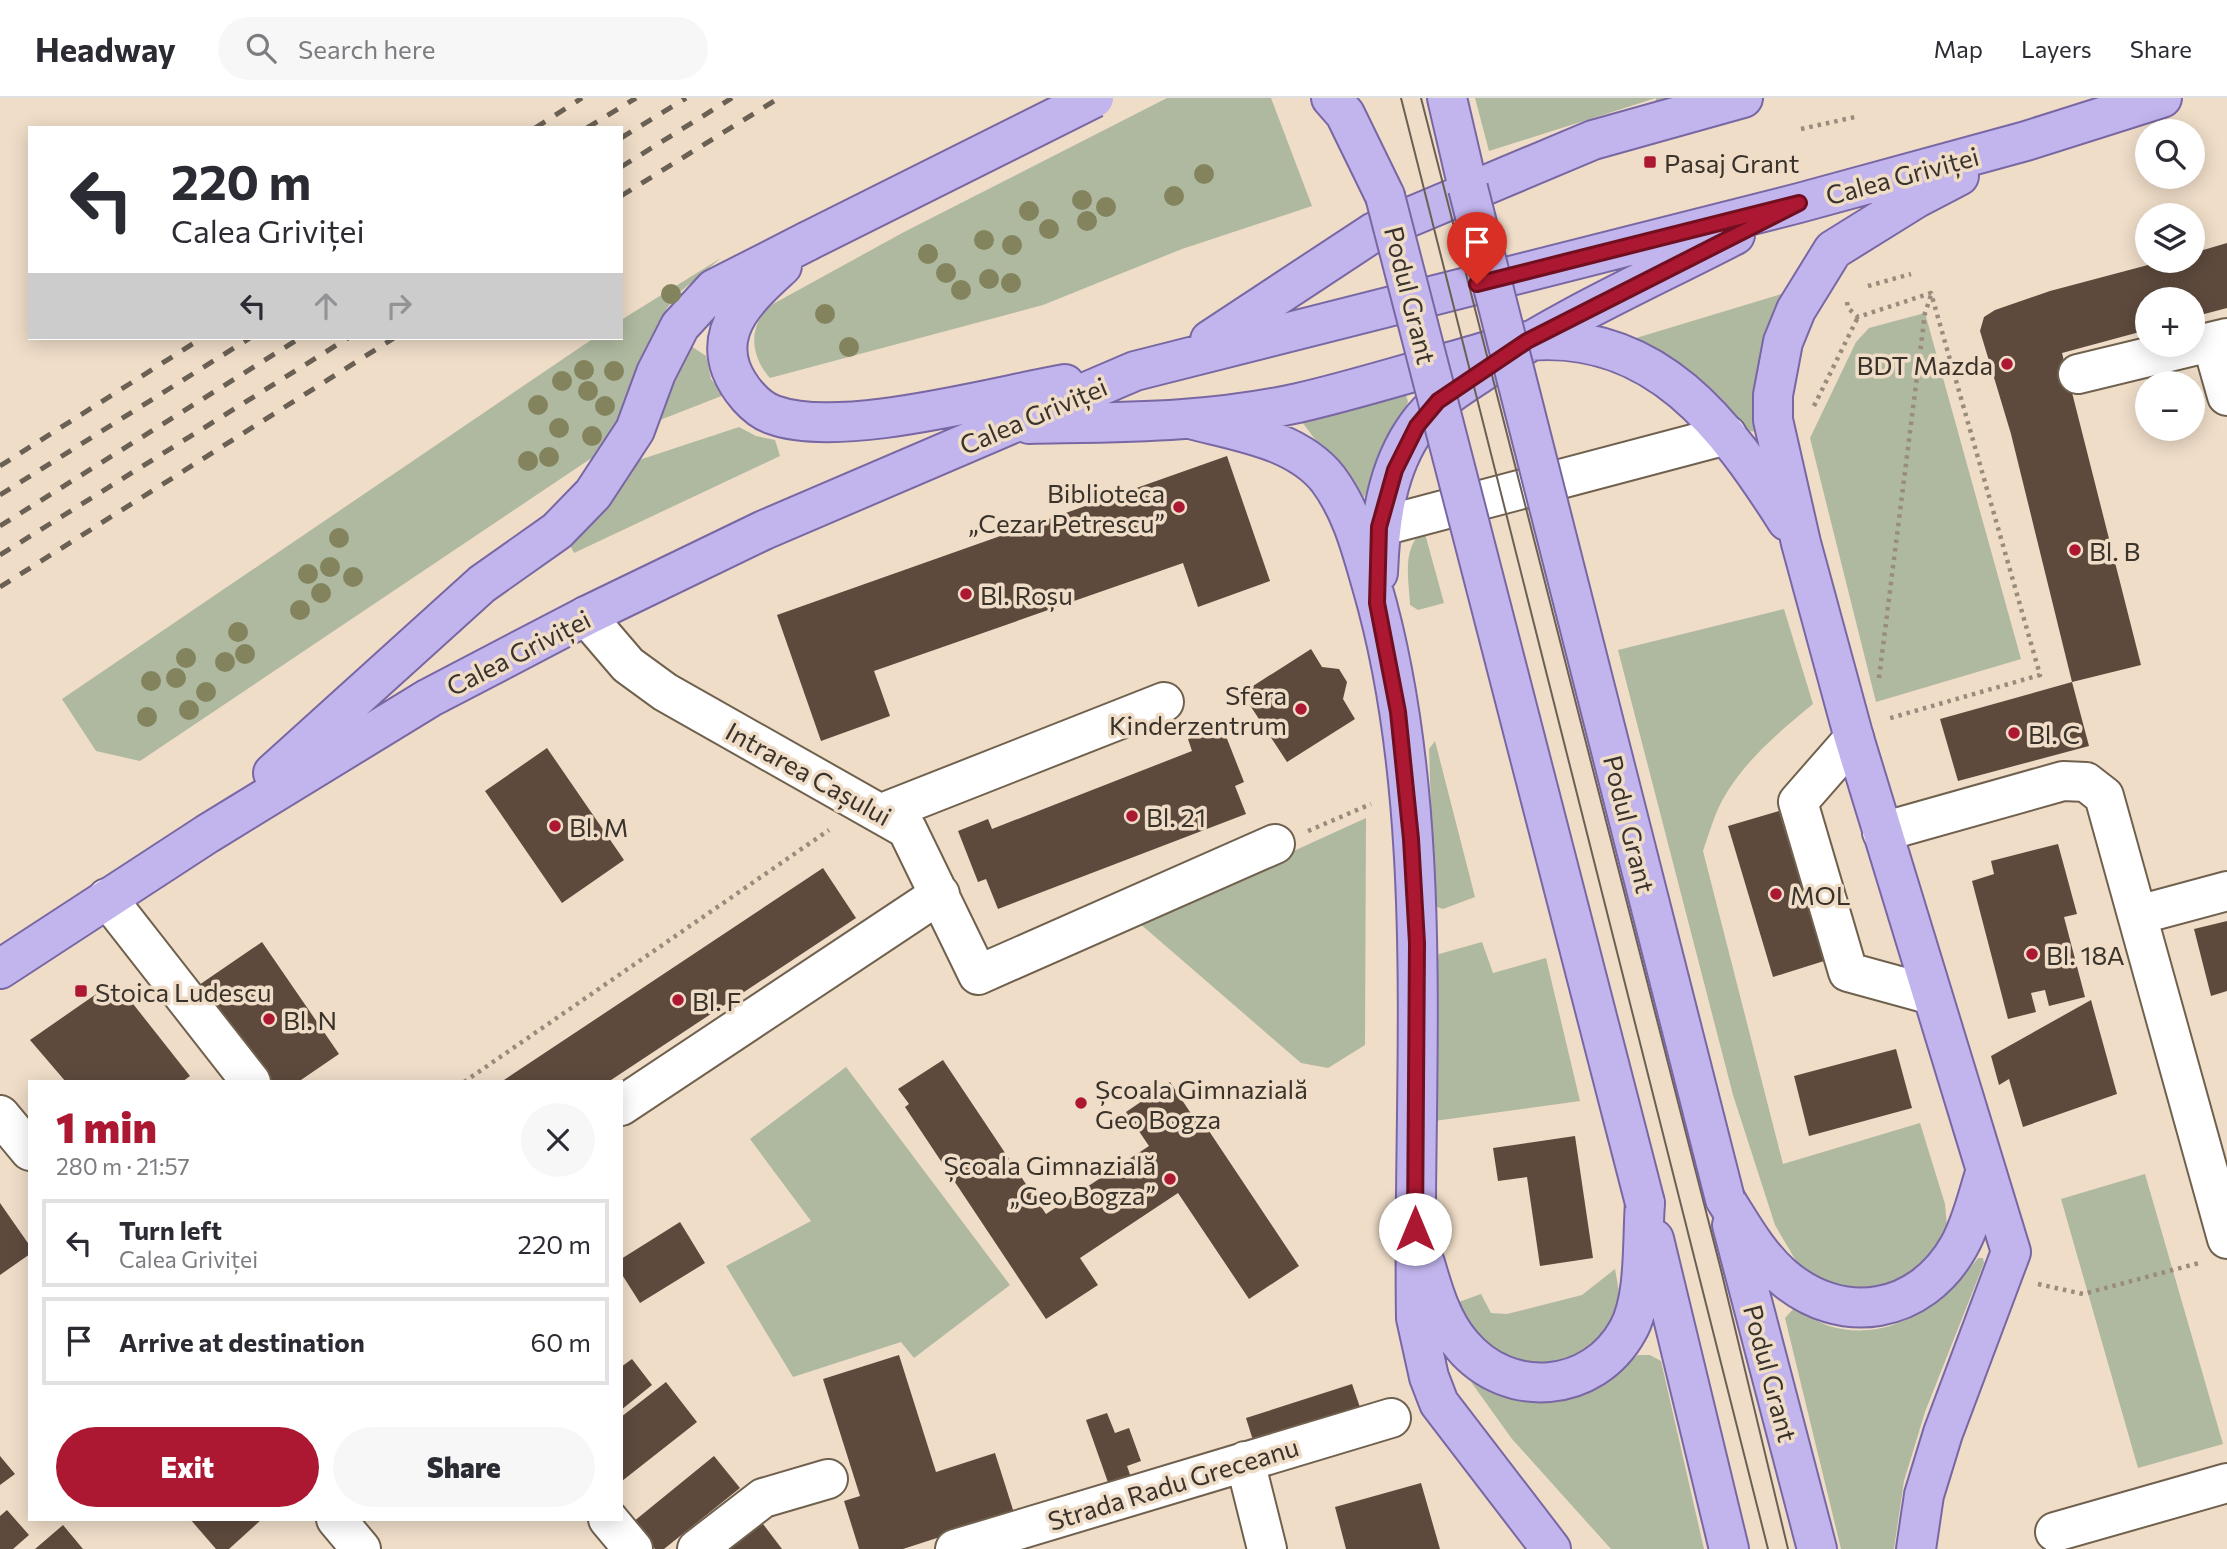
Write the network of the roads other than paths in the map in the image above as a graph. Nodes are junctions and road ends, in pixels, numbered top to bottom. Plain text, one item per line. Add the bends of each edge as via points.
1 (1094, 98) edge
2 (1331, 98) edge
3 (1364, 98) edge
4 (1447, 98) edge
5 (1468, 98) edge
6 (1743, 98) edge
7 (2162, 98) edge
8 (2026, 141) junction
9 (1468, 188) junction
10 (1385, 196) junction
11 (1799, 203) junction
12 (808, 241) junction
13 (2219, 340) edge
14 (1527, 341) junction
15 (1187, 356) junction
16 (1135, 371) junction
17 (2078, 373) dead end
18 (2227, 396) edge
19 (1195, 421) junction
20 (1009, 425) junction
21 (1727, 435) junction
22 (1379, 527) junction
23 (1801, 543) junction
24 (1377, 603) junction
25 (586, 616) junction
26 (1164, 702) dead end
27 (1869, 729) junction
28 (874, 809) junction
29 (1882, 832) junction
30 (207, 834) junction
31 (1275, 844) road end
32 (2227, 891) edge
33 (940, 894) junction
34 (107, 898) junction
35 (2138, 915) junction
36 (0, 969) edge
37 (1932, 995) junction
38 (249, 1080) edge
39 (623, 1105) edge
40 (0, 1115) edge
41 (28, 1149) edge
42 (1986, 1170) junction
43 (1725, 1199) junction
44 (1645, 1203) junction
45 (1415, 1229) junction
46 (2214, 1251) edge
47 (1391, 1418) dead end
48 (1245, 1461) junction
49 (828, 1479) dead end
50 (2227, 1483) edge
51 (338, 1521) edge
52 (610, 1521) edge
53 (2055, 1532) dead end
54 (361, 1549) edge
55 (633, 1549) edge
56 (697, 1549) edge
57 (955, 1549) edge
58 (1267, 1549) edge
59 (1551, 1549) edge
60 (1730, 1549) edge
61 (1817, 1549) edge
62 (1916, 1549) edge

1 - 12 main road, bridge
2 - 10 main road via 1345,114
3 - 10 main road, Podul Grant
4 - 9 main road, Podul Grant
5 - 9 main road via 1464,126
6 - 15 main road via 1593,140 1374,232
7 - 8 main road, Calea Griviței
8 - 11 main road, Calea Griviței
8 - 23 main road via 1915,199 1833,250 1792,321 1773,394 1773,420
9 - 43 main road, Podul Grant, bridge
10 - 44 main road, Podul Grant, bridge
11 - 14 main road
11 - 15 main road, Calea Griviței
12 - 16 main road via 743,304 729,334 728,357 736,378 772,415 816,421 873,419
12 - 30 main road via 714,289 680,326 622,454 578,511 482,584
13 - 17 street
13 - 18 street
14 - 19 main road via 1298,403
14 - 21 main road via 1603,348 1645,365 1683,387
14 - 22 main road via 1438,401 1417,426 1388,488
15 - 16 main road, Calea Griviței
16 - 20 main road, Calea Griviței
19 - 20 main road
19 - 24 main road via 1268,439 1302,457 1326,477 1353,520
20 - 25 main road, Calea Griviței via 764,530
21 - 22 street
21 - 23 main road
22 - 24 main road
23 - 27 main road
24 - 45 main road via 1387,642 1407,789 1417,943
25 - 28 street, Intrarea Cașului via 628,665 665,692
25 - 30 main road, Calea Griviței via 429,698
26 - 28 street
27 - 29 main road
27 - 37 street via 1798,802 1849,972
28 - 33 street, Intrarea Cașului via 907,828
29 - 35 street via 2063,781 2087,782 2104,796
29 - 37 main road
30 - 34 main road, Calea Griviței
31 - 33 street, Intrarea Cașului via 978,975
32 - 35 street
33 - 39 street
34 - 36 main road, Calea Griviței
34 - 38 street
35 - 46 street
37 - 42 main road
40 - 41 street
42 - 43 main road via 1960,1244 1939,1274 1914,1294 1875,1308 1816,1298 1783,1277 1755,1247
42 - 62 main road via 2011,1252 1942,1433 1924,1495
43 - 61 main road, Podul Grant
44 - 45 main road via 1639,1290 1629,1329 1612,1353 1586,1373 1550,1382 1516,1382 1487,1368 1461,1345 1436,1301
44 - 60 main road, Podul Grant
45 - 59 main road via 1416,1318 1439,1403
47 - 48 street, Strada Radu Greceanu
48 - 57 street, Strada Radu Greceanu
48 - 58 street
49 - 56 street via 763,1498
50 - 53 street
51 - 54 street
52 - 55 street

